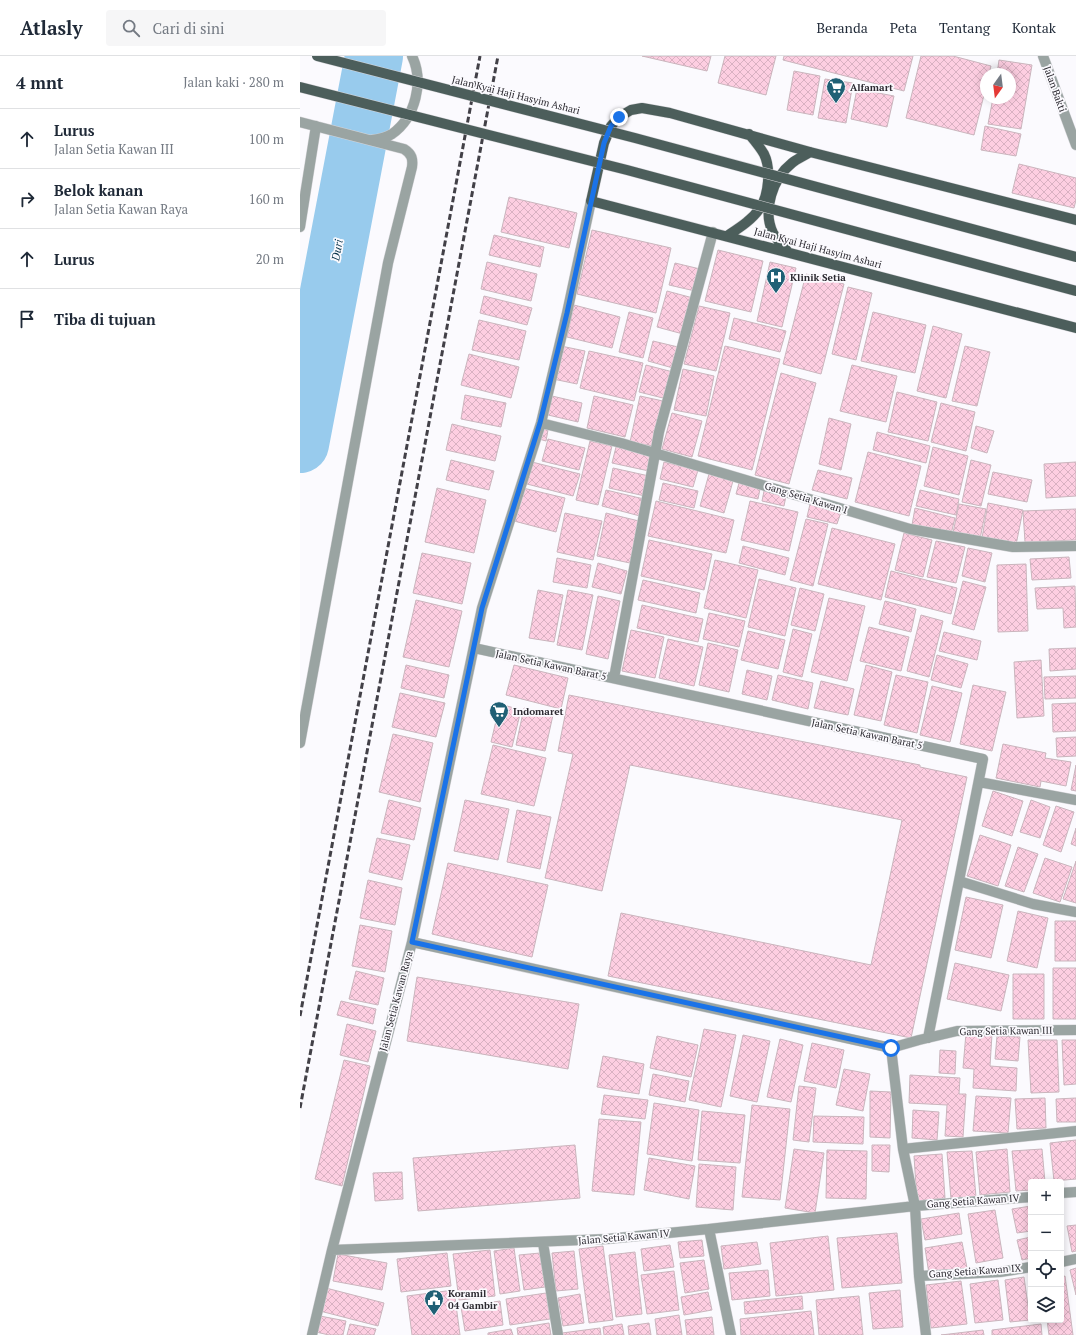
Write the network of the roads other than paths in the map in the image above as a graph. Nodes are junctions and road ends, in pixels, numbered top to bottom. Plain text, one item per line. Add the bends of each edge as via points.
1 (317, 56) edge
2 (412, 56) edge
3 (1043, 56) edge
4 (300, 87) edge
5 (300, 122) edge
6 (320, 127) junction
7 (749, 134) junction
8 (364, 140) junction
9 (1076, 145) edge
10 (810, 152) junction
11 (591, 201) junction
12 (1076, 220) edge
13 (300, 227) edge
14 (713, 232) junction
15 (727, 236) junction
16 (788, 252) junction
17 (1076, 257) edge
18 (1076, 291) edge
19 (1076, 328) edge
20 (540, 423) junction
21 (655, 454) junction
22 (1076, 546) edge
23 (474, 648) junction
24 (614, 678) junction
25 (300, 744) edge
26 (979, 782) junction
27 (1076, 800) edge
28 (959, 881) junction
29 (1076, 912) edge
30 (412, 942) junction
31 (1076, 1030) edge
32 (928, 1038) junction
33 (891, 1048) junction
34 (1076, 1131) edge
35 (903, 1149) junction
36 (1076, 1192) edge
37 (1064, 1194) edge
38 (1028, 1197) edge
39 (915, 1206) junction
40 (709, 1229) junction
41 (543, 1242) junction
42 (332, 1250) junction
43 (1076, 1259) edge
44 (1064, 1261) edge
45 (1028, 1267) edge
46 (919, 1276) junction
47 (312, 1335) edge
48 (558, 1335) edge
49 (731, 1335) edge
50 (926, 1335) edge

1 - 17 main road, Jalan Kyai Haji Hasyim Ashari, bridge via 635,138
2 - 8 street via 418,77 417,91 408,117 392,134 380,139
3 - 9 street, Jalan Bakti
4 - 18 main road, bridge via 627,170
5 - 6 street
6 - 8 street
6 - 13 street
7 - 10 main road
7 - 11 main road via 670,113 642,108 631,110 619,117 611,126 604,143
7 - 15 main road via 764,154 769,173 766,193 760,208 746,223
8 - 25 street via 404,149 411,155 412,167 388,263
10 - 12 main road
10 - 16 main road via 792,163 777,179 772,194 768,213 773,232
11 - 14 main road, Jalan Kyai Haji Hasyim Ashari
11 - 20 street, Jalan Setia Kawan Raya
14 - 15 main road, Jalan Kyai Haji Hasyim Ashari
14 - 21 street
15 - 16 main road, Jalan Kyai Haji Hasyim Ashari
16 - 19 main road, Jalan Kyai Haji Hasyim Ashari
20 - 21 street, Gang Setia Kawan I
20 - 23 street, Jalan Setia Kawan Raya via 482,608
21 - 22 street, Gang Setia Kawan I via 910,529 1013,547
21 - 24 street
23 - 24 street, Jalan Setia Kawan Barat 5
23 - 30 street, Jalan Setia Kawan Raya
24 - 26 street, Jalan Setia Kawan Barat 5 via 983,759
26 - 27 street
26 - 28 street, Jalan Setia Kawan Barat 5
28 - 29 street via 1033,904
28 - 32 street, Jalan Setia Kawan Barat 5
30 - 33 street
30 - 42 street, Jalan Setia Kawan Raya
31 - 32 street, Gang Setia Kawan III via 957,1031
32 - 33 street, Gang Setia Kawan III
33 - 35 street
34 - 35 street
35 - 39 street
36 - 37 street
38 - 39 street, Gang Setia Kawan IV
39 - 40 street, Jalan Setia Kawan IV
39 - 46 street
40 - 41 street, Jalan Setia Kawan IV via 607,1240
40 - 49 street
41 - 42 street, Jalan Setia Kawan IV
41 - 48 street
42 - 47 street, Jalan Setia Kawan Raya
43 - 44 street
45 - 46 street, Gang Setia Kawan IX via 1000,1272
46 - 50 street

